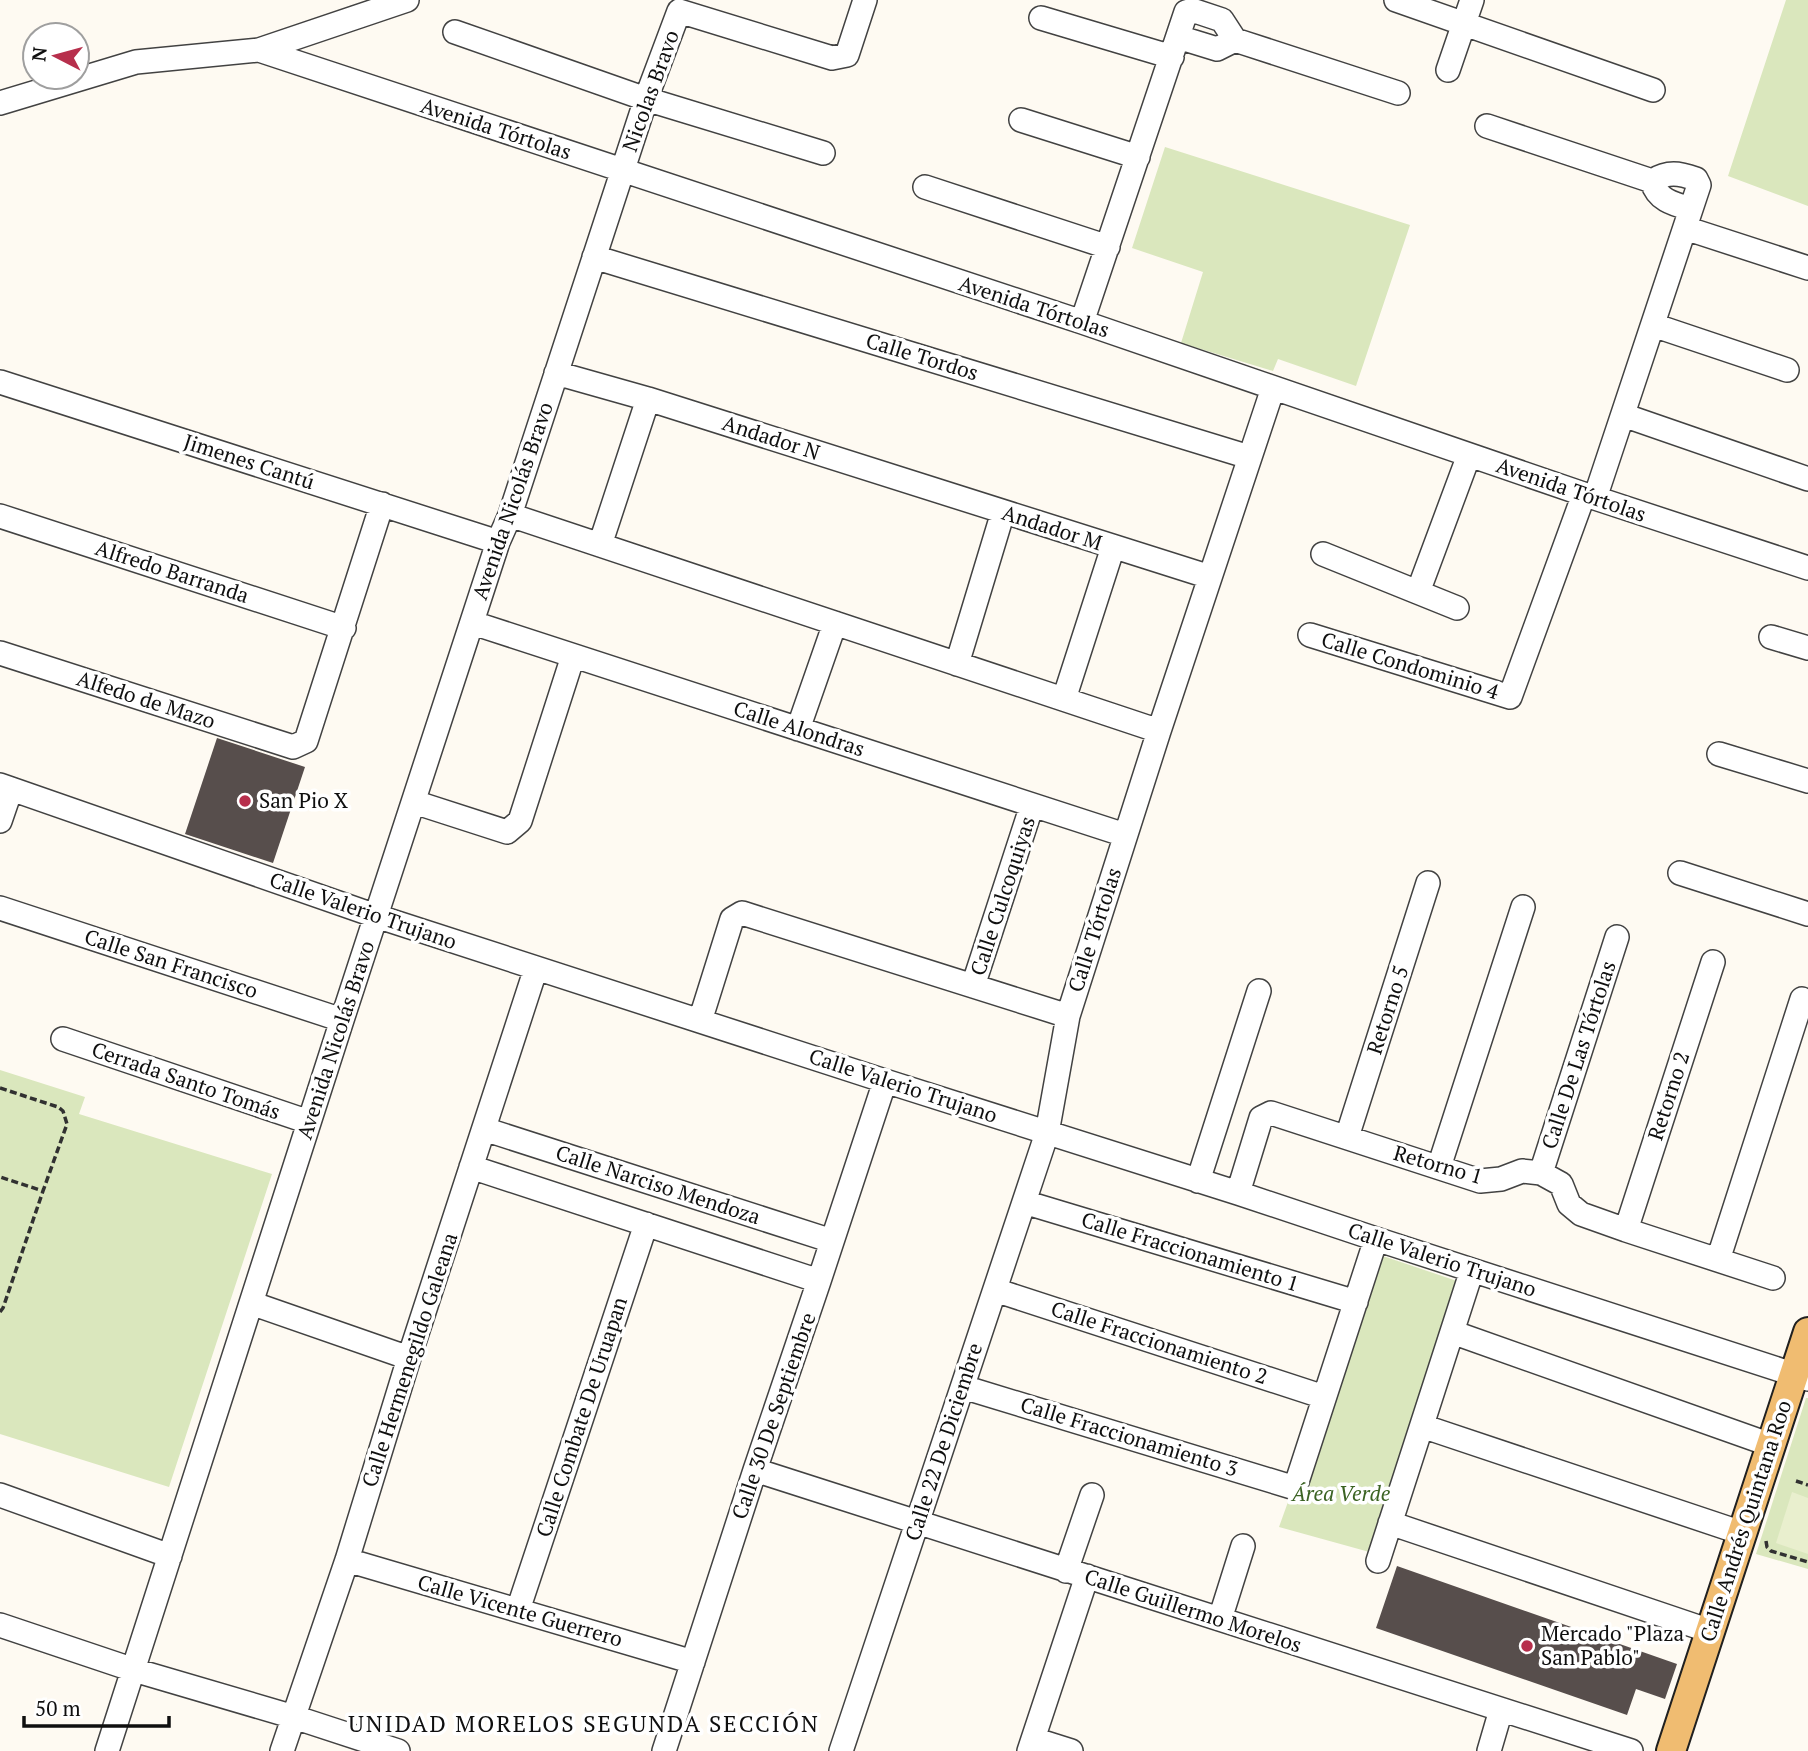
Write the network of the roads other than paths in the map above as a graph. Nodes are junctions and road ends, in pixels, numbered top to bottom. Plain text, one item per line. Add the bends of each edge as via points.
1 (407, 0) edge
2 (864, 0) edge
3 (1396, 0) edge
4 (1472, 0) edge
5 (1041, 18) dead end
6 (1464, 23) junction
7 (455, 32) dead end
8 (1175, 47) junction
9 (259, 50) junction
10 (1448, 70) dead end
11 (1653, 90) dead end
12 (1398, 93) dead end
13 (646, 99) junction
14 (0, 103) edge
15 (1021, 120) dead end
16 (1487, 126) dead end
17 (823, 153) dead end
18 (1138, 157) junction
19 (623, 171) junction
20 (925, 187) dead end
21 (1688, 219) junction
22 (1108, 247) junction
23 (594, 257) junction
24 (1808, 268) edge
25 (1082, 323) junction
26 (1653, 325) junction
27 (1787, 370) dead end
28 (556, 373) junction
29 (0, 382) edge
30 (1273, 388) junction
31 (648, 399) junction
32 (1623, 415) junction
33 (1469, 455) junction
34 (1249, 457) junction
35 (895, 478) joint
36 (1808, 479) edge
37 (1589, 496) junction
38 (382, 504) junction
39 (1003, 512) junction
40 (510, 515) junction
41 (0, 516) edge
42 (498, 542) junction
43 (600, 545) junction
44 (1113, 547) junction
45 (1323, 554) dead end
46 (1808, 568) edge
47 (1210, 577) junction
48 (1418, 592) junction
49 (1457, 608) dead end
50 (472, 623) junction
51 (835, 623) junction
52 (344, 628) junction
53 (1310, 635) dead end
54 (1771, 636) dead end
55 (1808, 648) edge
56 (0, 653) edge
57 (573, 656) junction
58 (957, 664) junction
59 (1064, 699) junction
60 (798, 729) junction
61 (1159, 731) junction
62 (1719, 754) dead end
63 (1808, 781) edge
64 (5, 787) edge
65 (414, 802) junction
66 (1032, 805) junction
67 (0, 821) edge
68 (1125, 835) junction
69 (1680, 873) dead end
70 (1428, 883) dead end
71 (1523, 907) dead end
72 (0, 908) edge
73 (1808, 914) edge
74 (376, 916) junction
75 (1617, 937) dead end
76 (1713, 962) dead end
77 (536, 968) junction
78 (974, 986) junction
79 (1259, 991) dead end
80 (1802, 999) dead end
81 (1068, 1016) junction
82 (342, 1020) junction
83 (700, 1021) junction
84 (63, 1039) dead end
85 (885, 1081) junction
86 (309, 1122) junction
87 (484, 1129) junction
88 (1047, 1133) junction
89 (1347, 1137) junction
90 (471, 1167) junction
91 (1439, 1167) junction
92 (1541, 1173) junction
93 (1198, 1181) junction
94 (1238, 1193) junction
95 (1024, 1202) junction
96 (646, 1224) junction
97 (1626, 1230) junction
98 (1376, 1239) junction
99 (832, 1241) junction
100 (1718, 1260) junction
101 (1472, 1270) junction
102 (1773, 1278) dead end
103 (819, 1282) junction
104 (995, 1290) junction
105 (1356, 1302) junction
106 (251, 1303) junction
107 (1452, 1332) junction
108 (1808, 1332) edge
109 (409, 1358) junction
110 (1801, 1377) edge
111 (962, 1387) junction
112 (1324, 1397) junction
113 (1422, 1426) junction
114 (1771, 1446) junction
115 (755, 1470) junction
116 (0, 1495) edge
117 (1092, 1495) dead end
118 (917, 1522) junction
119 (1390, 1523) junction
120 (1754, 1536) junction
121 (1243, 1546) dead end
122 (170, 1556) junction
123 (347, 1560) junction
124 (1378, 1561) dead end
125 (1077, 1574) junction
126 (518, 1610) junction
127 (1220, 1619) junction
128 (0, 1625) edge
129 (1710, 1631) junction
130 (693, 1662) junction
131 (134, 1670) junction
132 (1502, 1710) junction
133 (294, 1717) junction
134 (1031, 1745) edge
135 (107, 1751) edge
136 (282, 1751) edge
137 (398, 1751) edge
138 (664, 1751) edge
139 (841, 1751) edge
140 (1071, 1751) edge
141 (1489, 1751) edge
142 (1631, 1751) edge
143 (1671, 1751) edge

1 - 9 street
2 - 13 street, Nicolas Bravo via 847,55 832,58 679,11
3 - 6 street
4 - 6 street
5 - 8 street
6 - 10 street
6 - 11 street
7 - 13 street
8 - 12 street via 1186,12 1192,10 1222,20 1235,40
8 - 18 street
9 - 14 street via 136,62
9 - 19 street, Avenida Tórtolas
13 - 17 street
13 - 19 street, Nicolas Bravo
15 - 18 street
16 - 21 street via 1652,181 1662,174 1696,179 1699,185
18 - 22 street
19 - 23 street, Avenida Nicolás Bravo
19 - 25 street, Avenida Tórtolas
20 - 22 street
21 - 24 street
21 - 26 street
22 - 25 street
23 - 28 street, Avenida Nicolás Bravo
23 - 34 street, Calle Tordos
25 - 30 street, Avenida Tórtolas
26 - 27 street
26 - 32 street
28 - 31 street
28 - 40 street, Avenida Nicolás Bravo
29 - 38 street, Jimenes Cantú
30 - 33 street, Avenida Tórtolas
30 - 34 street, Calle Tórtolas
31 - 35 street, Andador N
31 - 43 street
32 - 36 street
32 - 37 street
33 - 37 street, Avenida Tórtolas
33 - 48 street
34 - 47 street, Calle Tórtolas
35 - 39 street, Andador M
37 - 46 street, Avenida Tórtolas
37 - 53 street, Calle Condominio 4 via 1510,697
38 - 42 street, Jimenes Cantú
38 - 52 street
39 - 44 street, Andador M
39 - 58 street
40 - 42 street, Avenida Nicolás Bravo
40 - 43 street
41 - 52 street, Alfredo Barranda
42 - 50 street, Avenida Nicolás Bravo
43 - 51 street
44 - 47 street, Andador M
44 - 59 street
45 - 48 street
47 - 61 street, Calle Tórtolas
48 - 49 street
50 - 57 street, Calle Alondras
50 - 65 street, Avenida Nicolás Bravo
51 - 58 street
51 - 60 street
52 - 56 street, Alfedo de Mazo via 306,741 293,747
54 - 55 street
57 - 60 street, Calle Alondras
57 - 65 street via 520,821 507,832
58 - 59 street
59 - 61 street
60 - 66 street, Calle Alondras
61 - 68 street, Calle Tórtolas
62 - 63 street
64 - 67 street
64 - 74 street, Calle Valerio Trujano
65 - 74 street, Avenida Nicolás Bravo
66 - 68 street, Calle Alondras
66 - 78 street, Calle Culcoquiyas
68 - 81 street, Calle Tórtolas
69 - 73 street
70 - 89 street, Retorno 5
71 - 91 street
72 - 82 street, Calle San Francisco
74 - 77 street, Calle Valerio Trujano
74 - 82 street, Avenida Nicolás Bravo
75 - 92 street, Calle De Las Tórtolas
76 - 97 street, Retorno 2
77 - 83 street, Calle Valerio Trujano
77 - 87 street, Calle Hermenegildo Galeana
78 - 81 street
78 - 83 street via 742,914 733,919
79 - 93 street
80 - 100 street
81 - 88 street, Calle Tórtolas
82 - 86 street, Avenida Nicolás Bravo
83 - 85 street, Calle Valerio Trujano
84 - 86 street, Cerrada Santo Tomás
85 - 88 street, Calle Valerio Trujano
85 - 99 street, Calle 30 De Septiembre
86 - 106 street, Avenida Nicolás Bravo
87 - 90 street, Calle Hermenegildo Galeana
87 - 99 street, Calle Narciso Mendoza
88 - 93 street, Calle Valerio Trujano
88 - 95 street, Calle 22 De Diciembre
89 - 91 street, Retorno 1
89 - 94 street, Retorno 1 via 1270,1113 1261,1118
90 - 96 street, Calle Narciso Mendoza
90 - 109 street, Calle Hermenegildo Galeana
91 - 92 street, Retorno 1 via 1480,1181 1522,1171
92 - 97 street via 1560,1184 1569,1204 1581,1214
93 - 94 street, Calle Valerio Trujano
94 - 98 street, Calle Valerio Trujano
95 - 104 street, Calle 22 De Diciembre
95 - 105 street, Calle Fraccionamiento 1
96 - 103 street, Calle Narciso Mendoza
96 - 126 street, Calle Combate De Uruapan
97 - 100 street
98 - 101 street, Calle Valerio Trujano
98 - 105 street
99 - 103 street, Calle 30 De Septiembre
100 - 102 street
101 - 107 street
101 - 110 street, Calle Valerio Trujano
103 - 115 street, Calle 30 De Septiembre
104 - 111 street, Calle 22 De Diciembre
104 - 112 street, Calle Fraccionamiento 2
105 - 112 street
106 - 109 street
106 - 122 street, Avenida Nicolás Bravo
107 - 113 street
107 - 114 street
108 - 110 main road, Calle Andrés Quintana Roo
109 - 123 street, Calle Hermenegildo Galeana
110 - 114 main road, Calle Andrés Quintana Roo
111 - 112 street, Calle Fraccionamiento 3 via 1295,1488
111 - 118 street, Calle 22 De Diciembre
113 - 119 street
113 - 120 street
114 - 120 main road, Calle Andrés Quintana Roo
115 - 118 street, Calle Guillermo Morelos
115 - 130 street, Calle 30 De Septiembre
116 - 122 street
117 - 125 street
118 - 125 street, Calle Guillermo Morelos
118 - 139 street, Calle 22 De Diciembre
119 - 124 street
119 - 129 street
120 - 129 main road, Calle Andrés Quintana Roo
121 - 127 street
122 - 131 street, Avenida Nicolás Bravo
123 - 126 street, Calle Vicente Guerrero
123 - 133 street, Calle Hermenegildo Galeana
125 - 127 street, Calle Guillermo Morelos
125 - 134 street
126 - 130 street, Calle Vicente Guerrero
127 - 132 street, Calle Guillermo Morelos
128 - 131 street
129 - 143 main road, Calle Andrés Quintana Roo
130 - 138 street, Calle 30 De Septiembre
131 - 133 street
131 - 135 street, Avenida Nicolás Bravo
132 - 141 street
132 - 142 street, Calle Guillermo Morelos
133 - 136 street, Calle Hermenegildo Galeana
133 - 137 street
134 - 140 street

